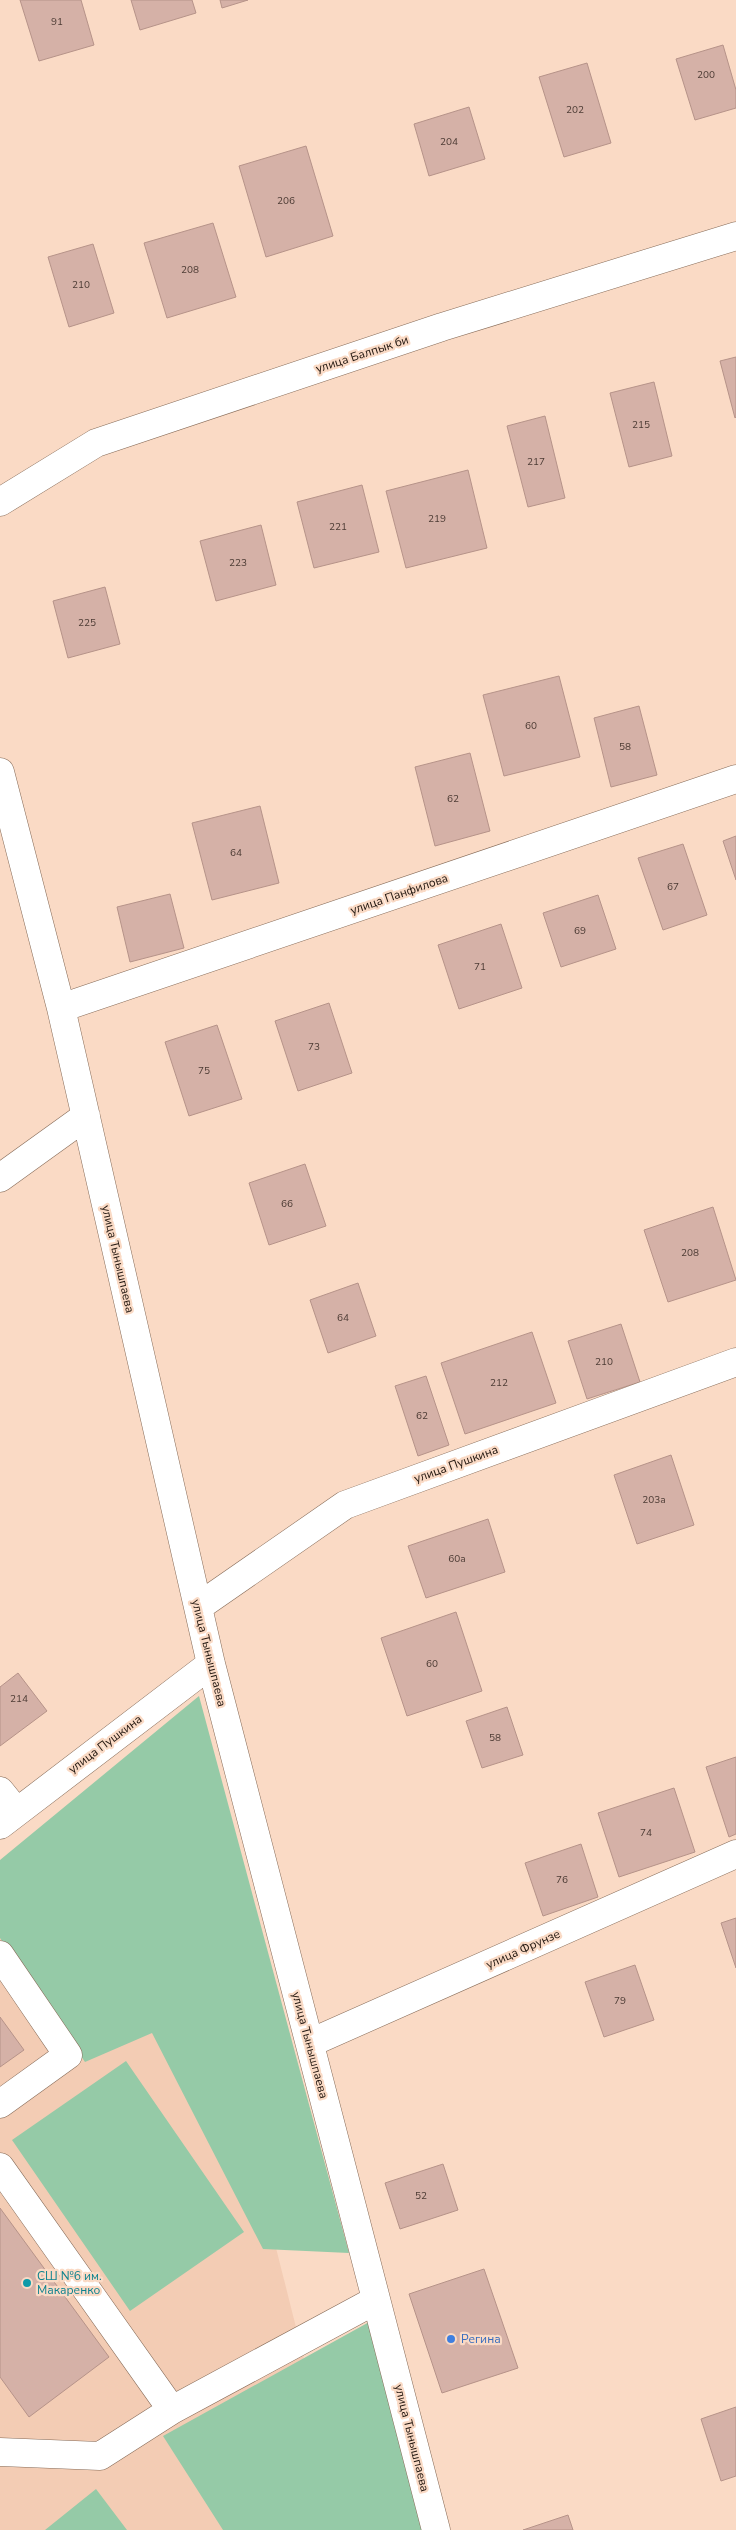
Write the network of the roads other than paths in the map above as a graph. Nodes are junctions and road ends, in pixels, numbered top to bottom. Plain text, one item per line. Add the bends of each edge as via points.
1 (736, 236) edge
2 (0, 502) edge
3 (0, 772) edge
4 (736, 779) edge
5 (61, 1008) junction
6 (86, 1116) junction
7 (0, 1178) edge
8 (736, 1362) edge
9 (198, 1607) junction
10 (211, 1664) junction
11 (0, 1791) edge
12 (8, 1819) edge
13 (736, 1854) edge
14 (0, 1955) edge
15 (310, 2043) junction
16 (0, 2104) edge
17 (0, 2167) edge
18 (376, 2300) junction
19 (172, 2410) junction
20 (0, 2452) edge
21 (436, 2530) edge

1 - 2 street, улица Балпык би via 433,330 96,443
3 - 5 street, улица Тынышпаева
4 - 5 street, улица Панфилова
5 - 6 street, улица Тынышпаева
6 - 7 street
6 - 9 street, улица Тынышпаева
8 - 9 street, улица Пушкина via 345,1505
9 - 10 street, улица Тынышпаева
10 - 12 street, улица Пушкина
10 - 15 street, улица Тынышпаева
11 - 12 street
13 - 15 street, улица Фрунзе
14 - 16 street via 68,2055
15 - 18 street, улица Тынышпаева
17 - 19 street
18 - 19 street
18 - 21 street, улица Тынышпаева
19 - 20 street via 100,2456

